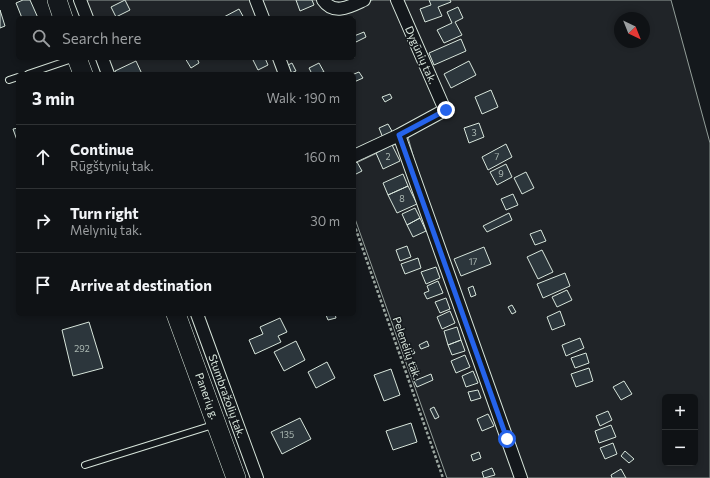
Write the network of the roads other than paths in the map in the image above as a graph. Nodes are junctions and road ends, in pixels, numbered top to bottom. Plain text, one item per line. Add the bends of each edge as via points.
1 (57, 0) edge
2 (80, 0) edge
3 (256, 0) edge
4 (323, 0) edge
5 (364, 0) edge
6 (397, 0) edge
7 (62, 16) edge
8 (86, 16) edge
9 (262, 16) edge
10 (70, 60) edge
11 (77, 60) edge
12 (103, 60) edge
13 (280, 60) edge
14 (34, 72) edge
15 (82, 72) edge
16 (107, 72) edge
17 (284, 72) edge
18 (16, 78) edge
19 (9, 80) dead end
20 (399, 135) junction
21 (356, 155) edge
22 (177, 316) edge
23 (198, 316) edge
24 (217, 424) junction
25 (85, 465) dead end
26 (236, 478) edge
27 (257, 478) edge
28 (521, 478) edge

1 - 7 main road
2 - 8 street
3 - 9 street
4 - 5 street via 334,9 343,9
6 - 20 street, Dygūnių tak. via 446,110
10 - 14 lane
11 - 15 main road
12 - 16 street
13 - 17 street
18 - 19 lane
20 - 21 street
20 - 28 street
22 - 24 main road, Panerių g.
23 - 27 street, Stumbražolių tak.
24 - 25 lane
24 - 26 main road, Panerių g.

